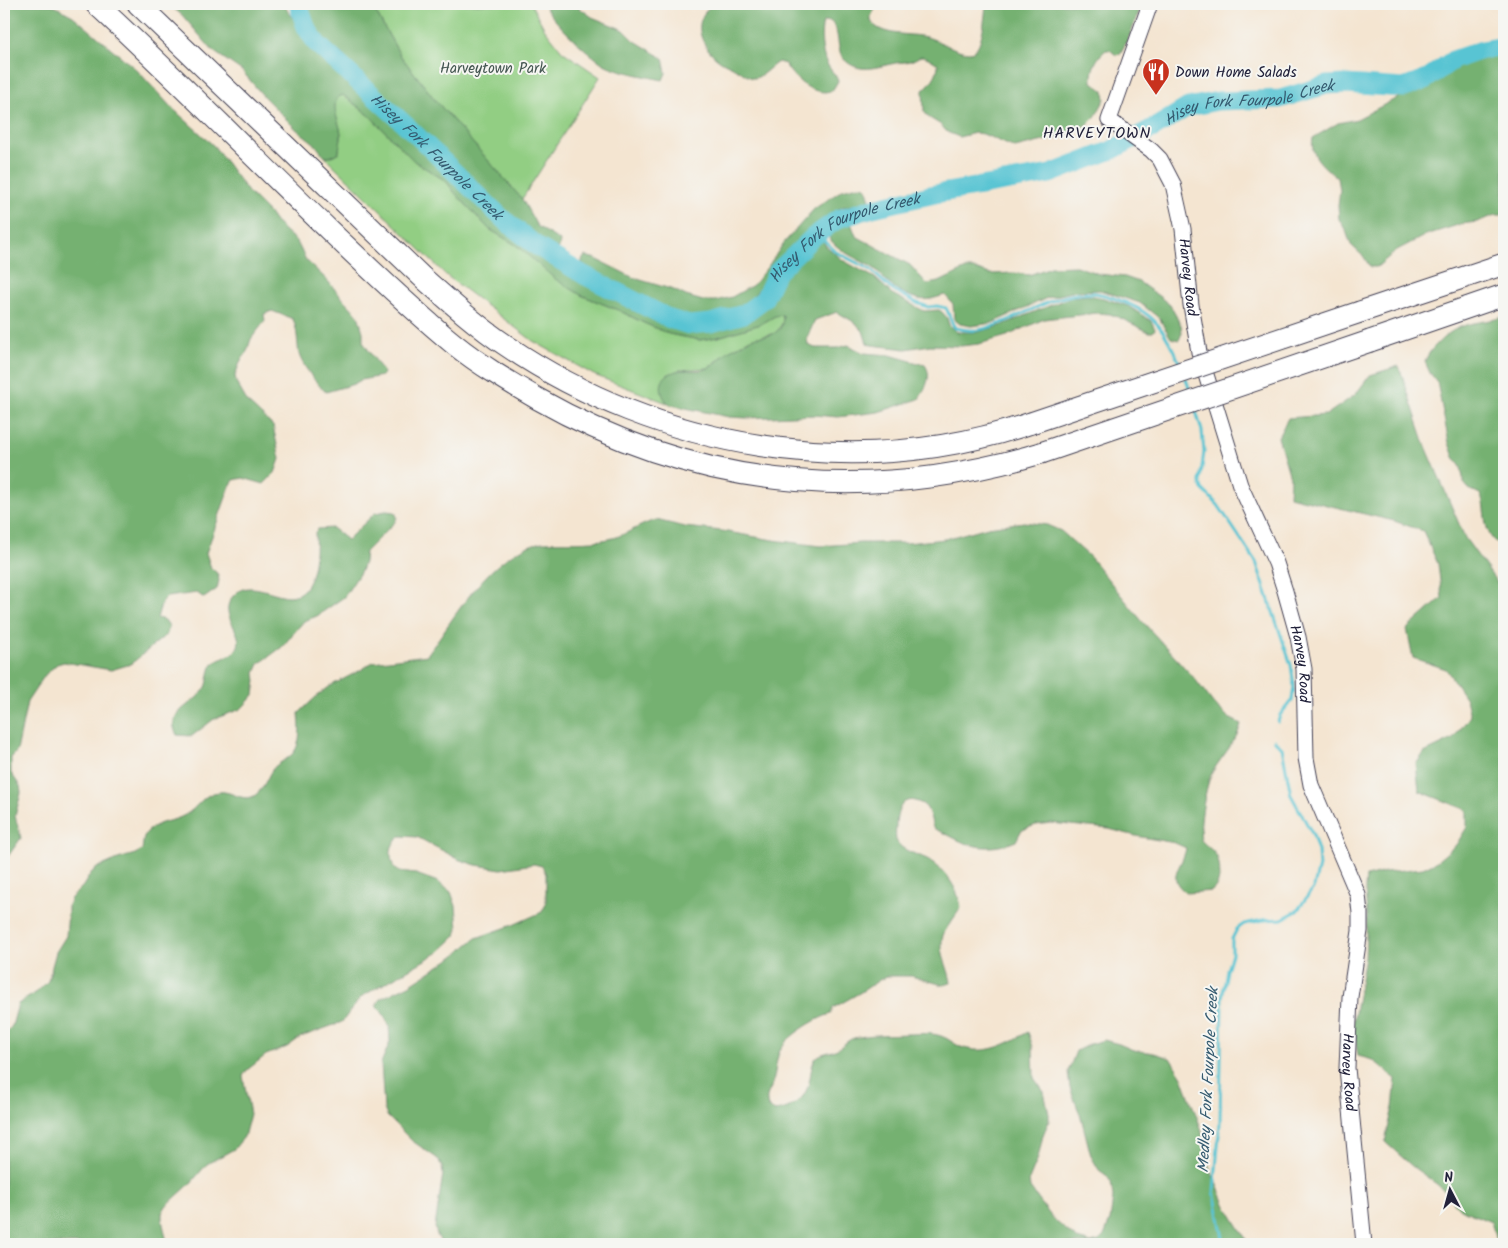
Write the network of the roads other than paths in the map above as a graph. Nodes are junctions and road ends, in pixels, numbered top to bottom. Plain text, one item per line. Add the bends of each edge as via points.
1 (79, 4) edge
2 (96, 4) edge
3 (138, 4) edge
4 (1150, 4) edge
5 (136, 42) junction
6 (1504, 264) edge
7 (1504, 295) edge
8 (1364, 1244) edge

1 - 5 highway
2 - 5 highway
3 - 6 highway, bridge via 422,277 507,346 565,381 644,417 756,446 794,451 869,452 972,440
4 - 8 street, Harvey Road via 1109,120 1145,144 1160,159 1175,192 1199,352 1240,485 1276,563 1298,638 1304,669 1306,758 1311,785 1358,895 1360,930 1350,997 1347,1068
5 - 7 highway, bridge via 371,270 455,345 519,388 603,432 666,456 751,476 826,483 894,481 978,470 1042,453

